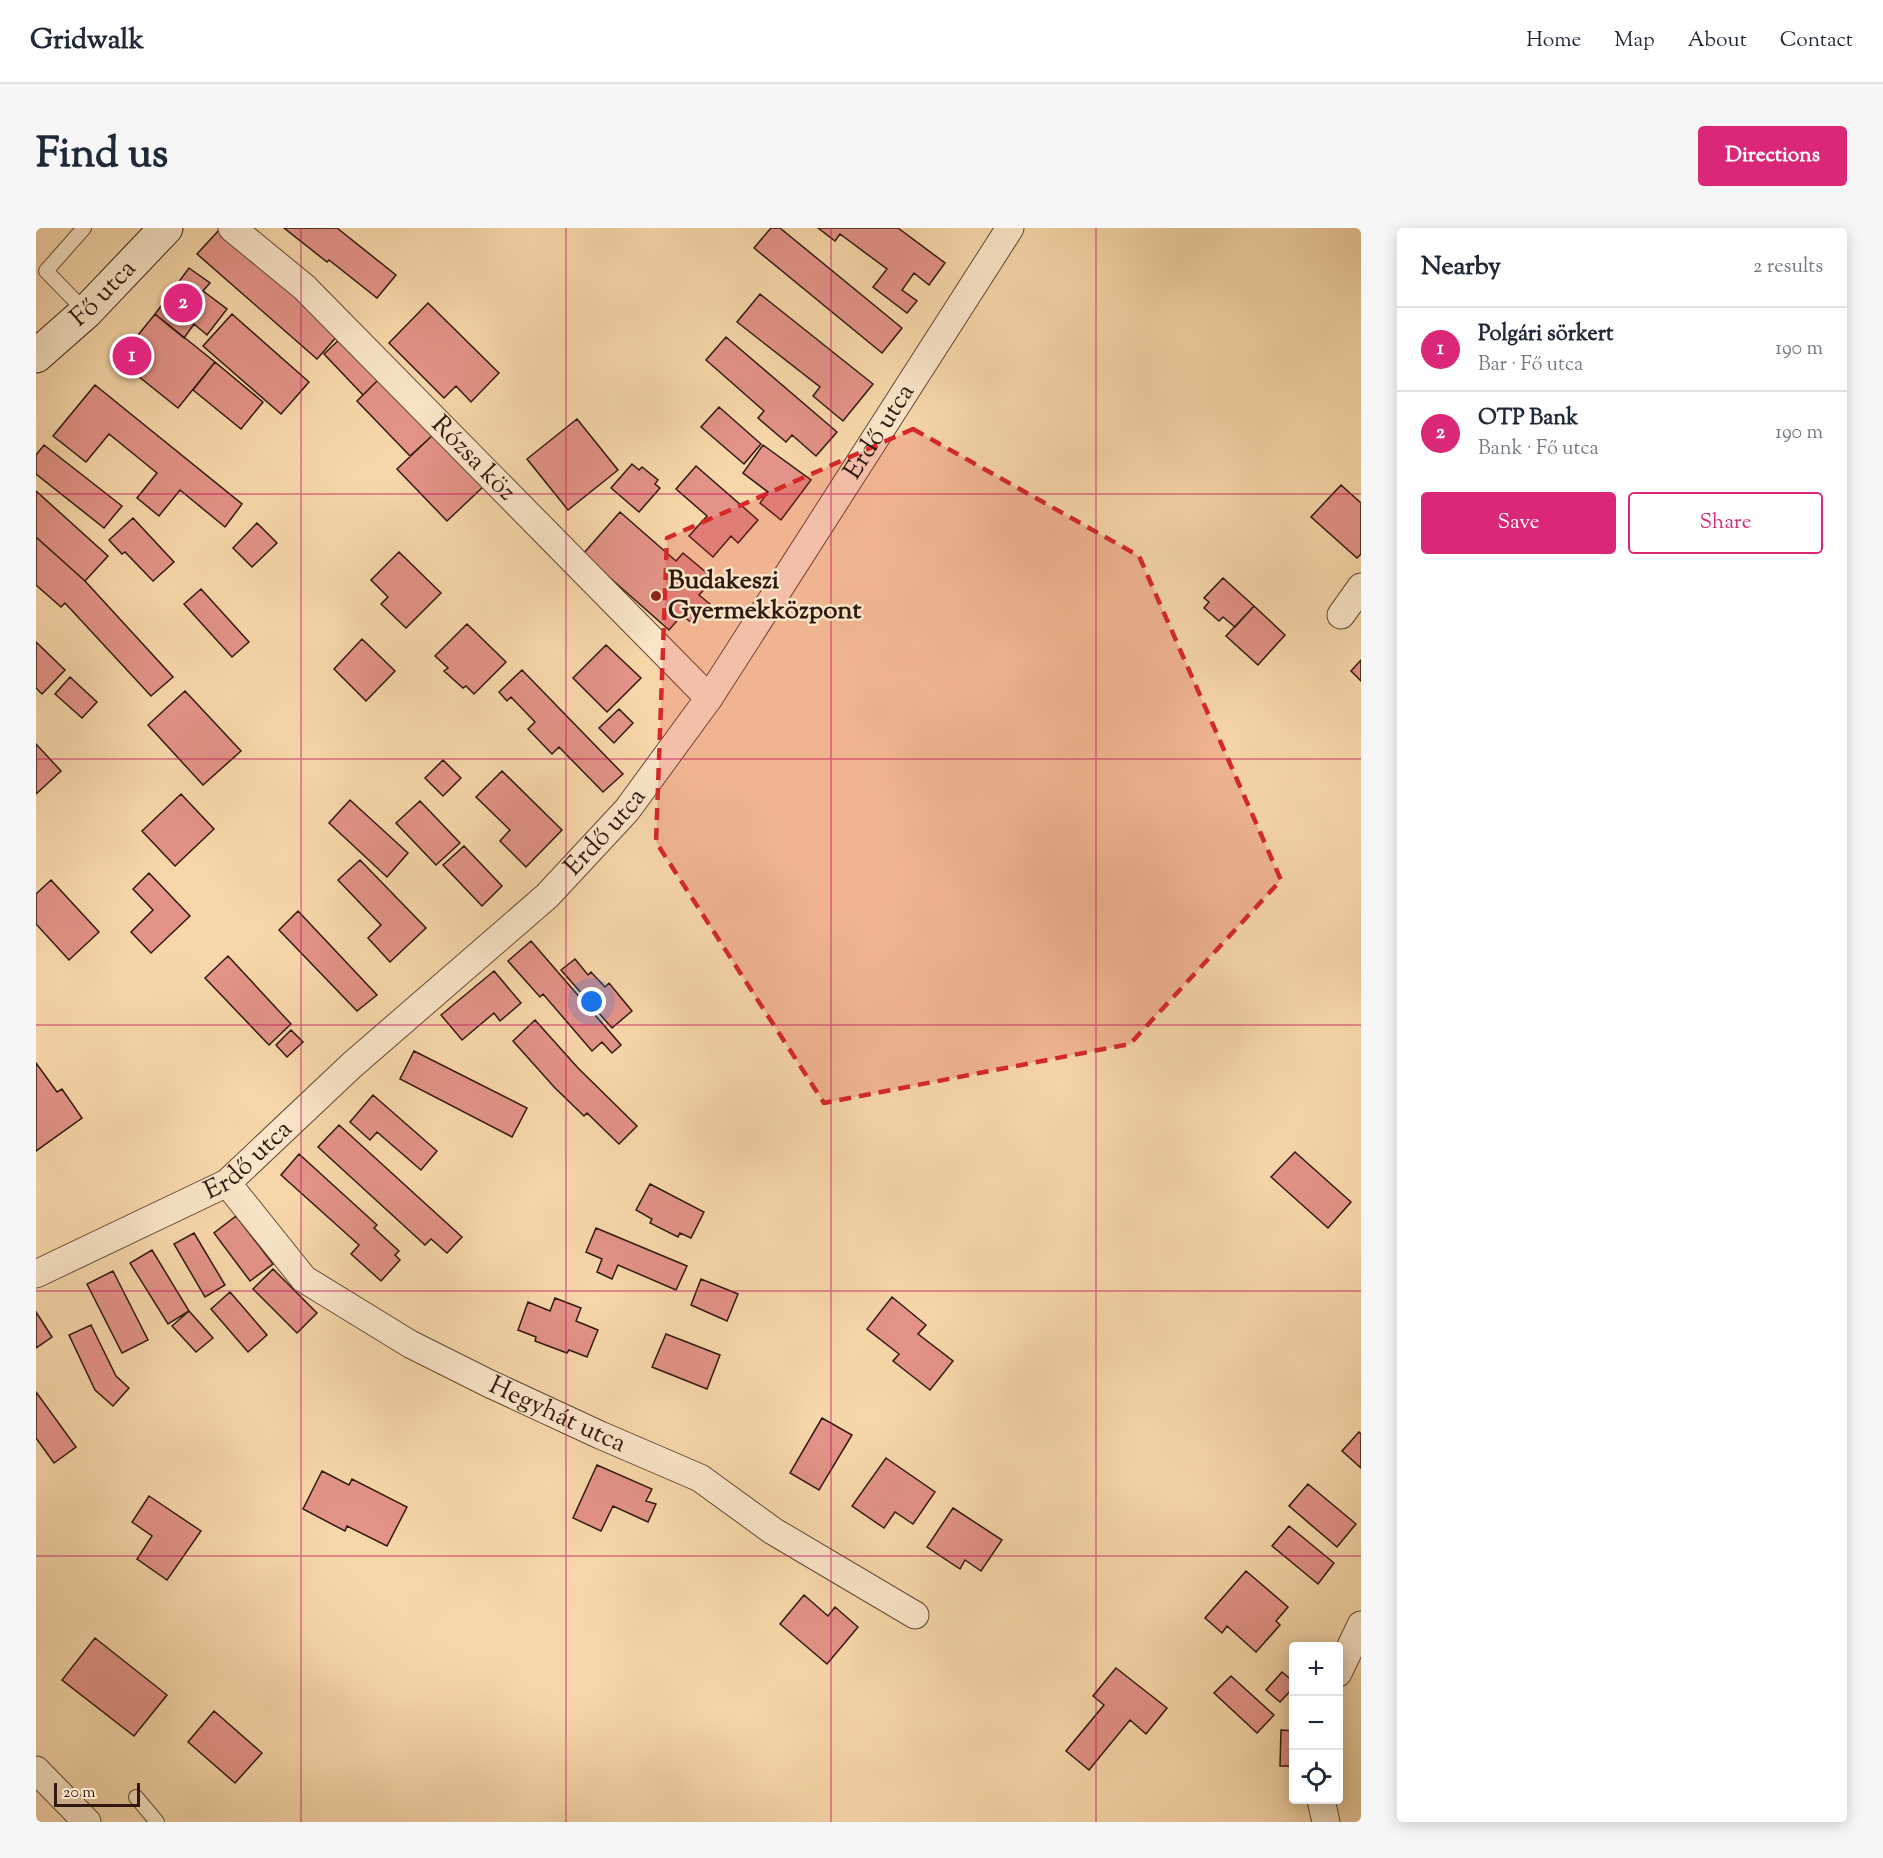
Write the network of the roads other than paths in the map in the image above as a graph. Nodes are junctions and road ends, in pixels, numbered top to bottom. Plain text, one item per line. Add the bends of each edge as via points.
1 (84, 228) edge
2 (166, 228) edge
3 (232, 228) edge
4 (1010, 228) edge
5 (86, 312) junction
6 (36, 356) edge
7 (1361, 587) edge
8 (1341, 615) dead end
9 (709, 698) junction
10 (227, 1183) junction
11 (36, 1274) edge
12 (915, 1615) dead end
13 (1361, 1625) edge
14 (1343, 1662) edge
15 (36, 1770) edge
16 (136, 1797) dead end
17 (1322, 1804) edge
18 (87, 1822) edge
19 (157, 1822) edge
20 (1326, 1822) edge

1 - 5 lane via 46,271
2 - 5 main road, Fő utca
3 - 9 street, Rózsa köz via 303,286
4 - 9 street, Erdő utca
5 - 6 main road, Fő utca
7 - 8 street
9 - 10 street, Erdő utca via 627,810 547,896 352,1065
10 - 11 street, Erdő utca
10 - 12 street, Hegyhát utca via 303,1279 410,1344 700,1478 773,1531
13 - 14 street
15 - 18 street
16 - 19 lane
17 - 20 street

